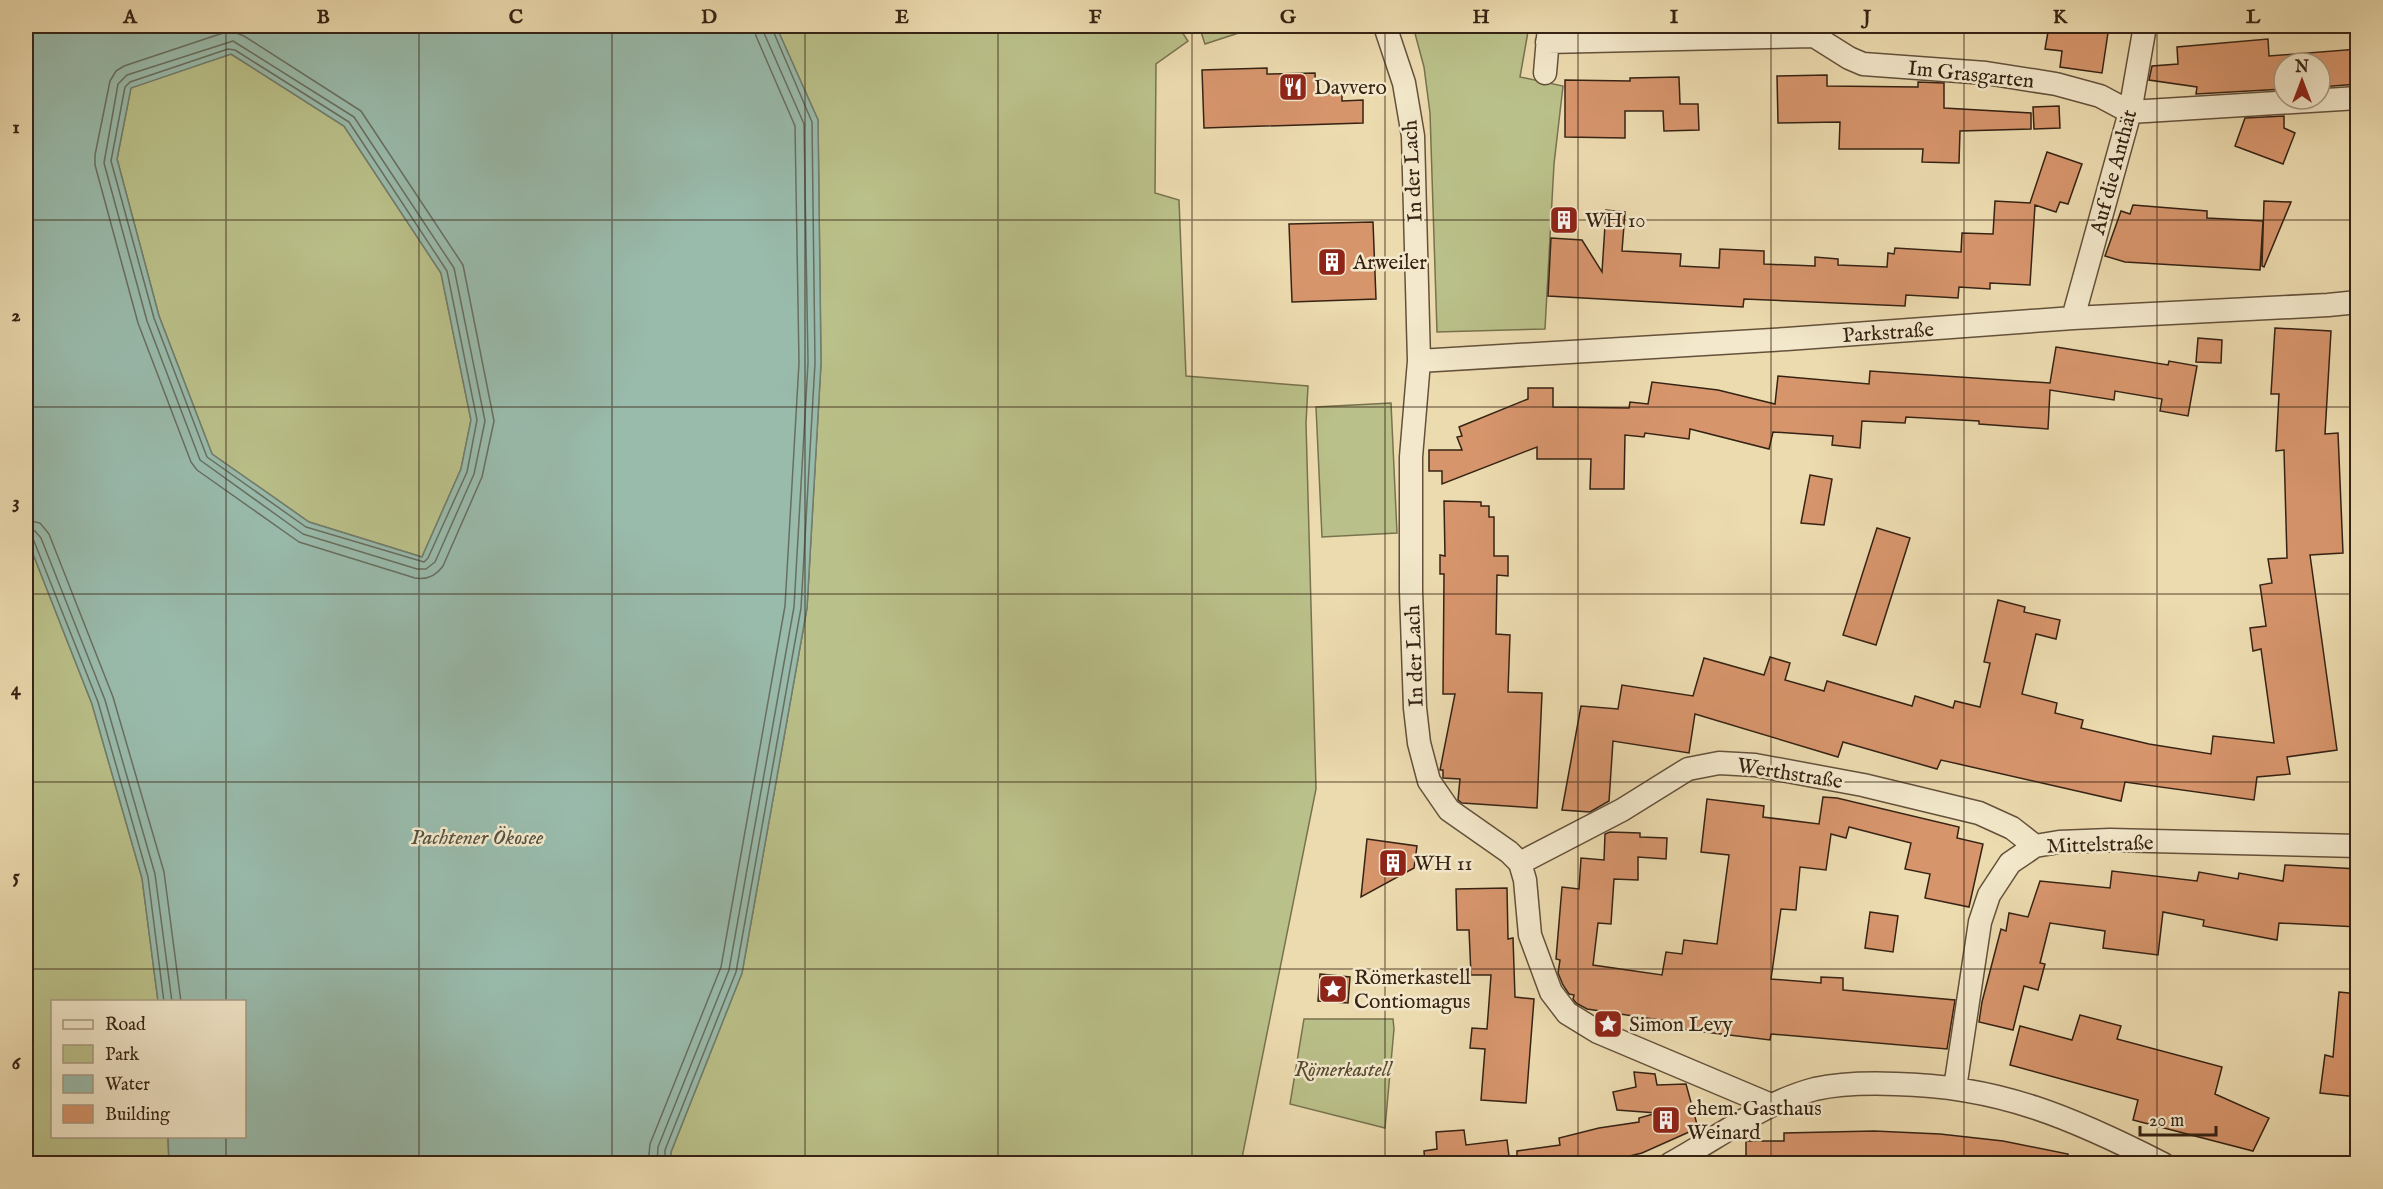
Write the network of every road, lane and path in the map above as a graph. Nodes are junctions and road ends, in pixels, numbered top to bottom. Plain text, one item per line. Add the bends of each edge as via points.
1 (1385, 26) edge
2 (2145, 26) edge
3 (1814, 31) edge
4 (1548, 34) edge
5 (1545, 73) dead end
6 (2358, 98) edge
7 (2130, 112) junction
8 (2358, 302) edge
9 (2073, 318) junction
10 (1419, 361) junction
11 (2035, 846) junction
12 (2358, 846) edge
13 (1520, 863) junction
14 (1955, 1088) junction
15 (1771, 1105) junction
16 (1670, 1164) edge
17 (2163, 1164) edge

1 - 10 street, In der Lach via 1404,83 1413,136
2 - 7 street, Auf die Anthät
3 - 4 street, Im Grasgarten
3 - 7 street, Im Grasgarten via 1863,64 1986,73 2056,84 2100,96
4 - 5 street
6 - 7 street
7 - 9 street, Auf die Anthät
8 - 9 street, Parkstraße
9 - 10 street, Parkstraße
10 - 13 street, In der Lach via 1411,457 1411,591 1419,742 1429,781 1449,810
11 - 12 street, Mittelstraße via 2110,840
11 - 13 street, Werthstraße via 2012,828 1979,813 1863,785 1755,765 1719,763 1688,769 1622,810
11 - 14 street, Mittelstraße via 2010,863 1989,895 1980,922
13 - 15 street via 1530,935 1551,992 1567,1013 1598,1032
14 - 15 street via 1861,1083 1815,1089
14 - 17 street via 2000,1096 2073,1120
15 - 16 street

